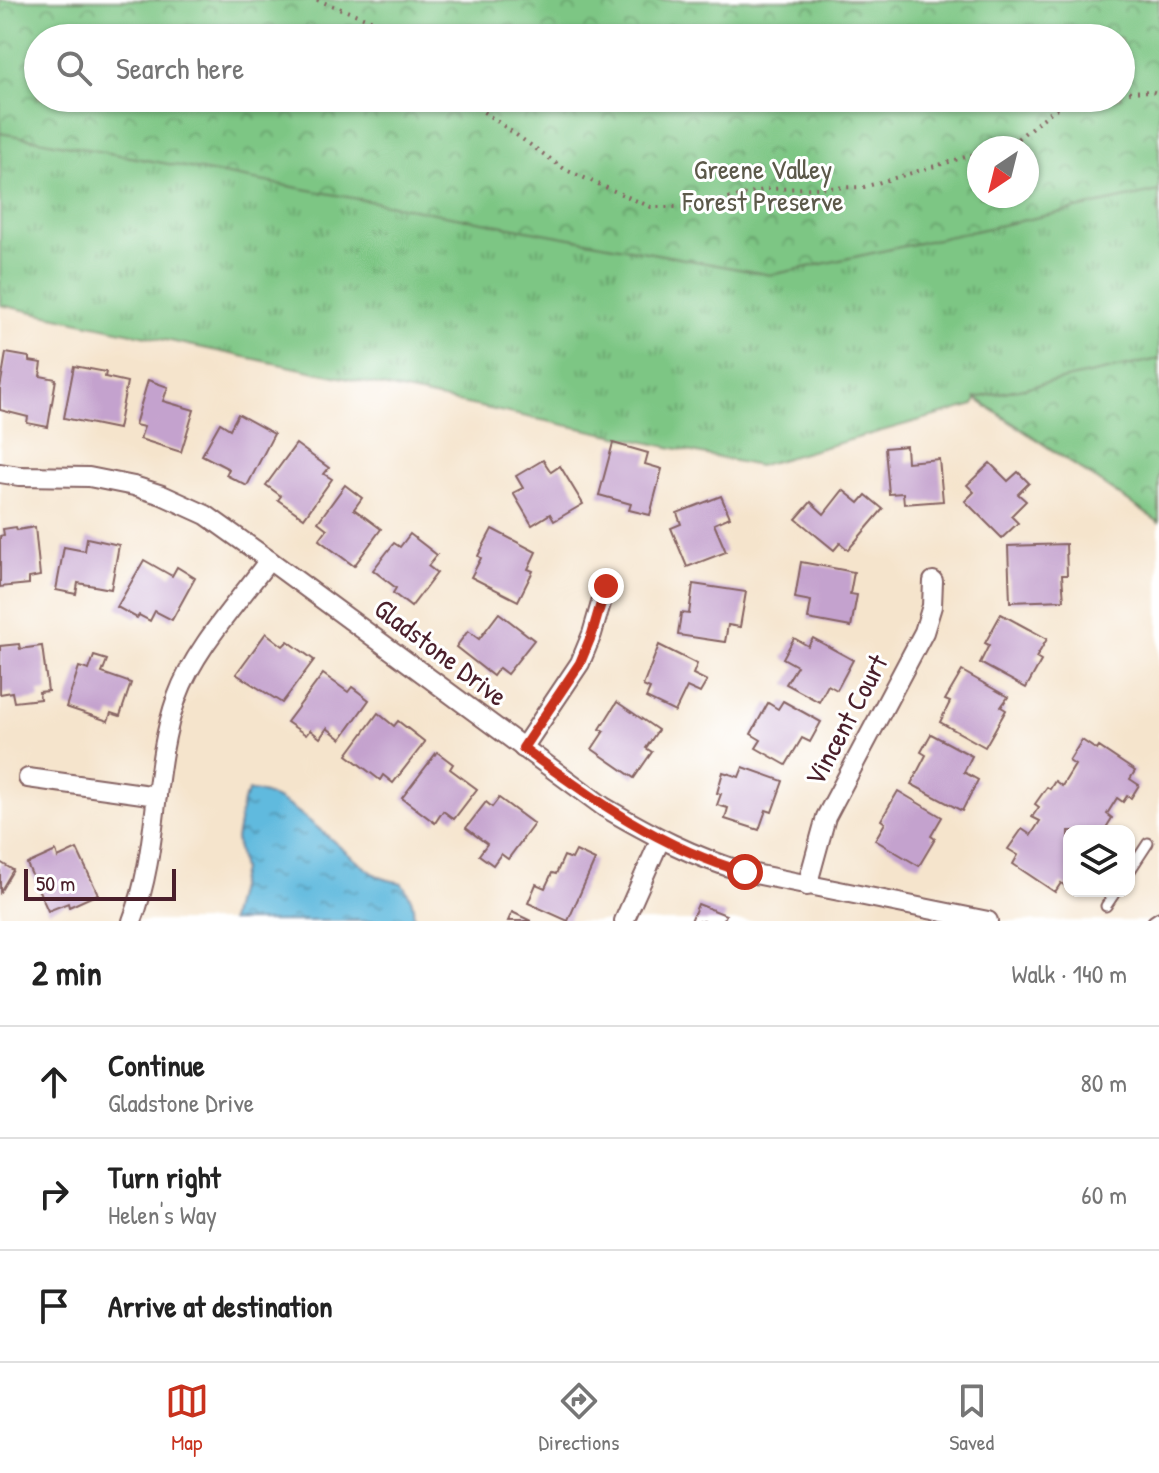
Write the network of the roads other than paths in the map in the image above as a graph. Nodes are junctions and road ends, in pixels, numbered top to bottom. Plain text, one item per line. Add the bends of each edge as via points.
1 (0, 473) edge
2 (269, 560) junction
3 (933, 581) dead end
4 (606, 586) dead end
5 (523, 748) junction
6 (28, 778) dead end
7 (157, 796) junction
8 (660, 840) junction
9 (1148, 843) dead end
10 (1135, 863) edge
11 (807, 886) junction
12 (1112, 897) edge
13 (1106, 906) dead end
14 (1159, 917) edge
15 (132, 921) edge
16 (624, 921) edge
17 (988, 921) edge
18 (1153, 921) edge

1 - 2 street, Gladstone Drive via 89,477 162,495 216,521
2 - 5 street, Gladstone Drive
2 - 7 street via 199,654 177,695
3 - 11 street, Vincent Court via 924,632 826,817
4 - 5 street via 580,663
5 - 8 street, Gladstone Drive
6 - 7 street
7 - 15 street via 145,878
8 - 11 street, Gladstone Drive via 706,861
8 - 16 street
9 - 10 lane
11 - 17 street, Gladstone Drive
12 - 13 lane
14 - 18 lane

